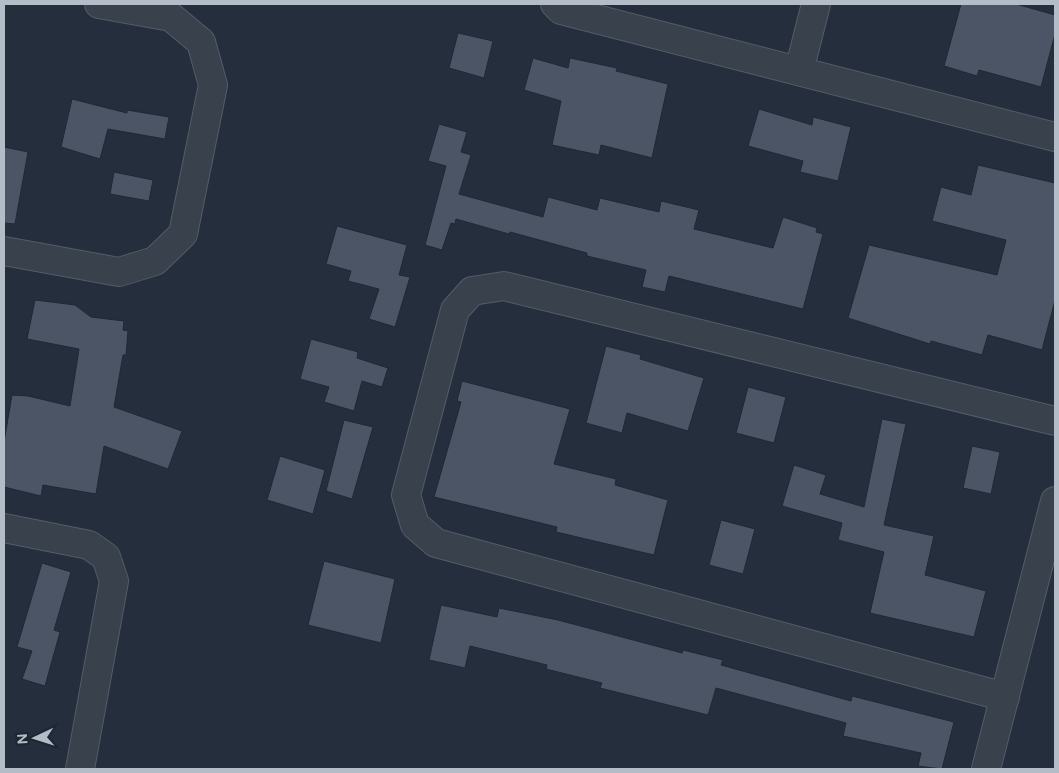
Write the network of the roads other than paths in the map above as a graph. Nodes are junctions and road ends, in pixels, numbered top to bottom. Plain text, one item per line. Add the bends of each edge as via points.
1 (99, 4) edge
2 (555, 4) edge
3 (816, 4) edge
4 (799, 71) junction
5 (1055, 136) edge
6 (4, 251) edge
7 (1055, 421) edge
8 (1055, 501) edge
9 (4, 528) edge
10 (1004, 697) junction
11 (80, 769) edge
12 (986, 769) edge

1 - 6 street via 171,17 201,42 213,85 183,234 155,261 118,272
2 - 4 street via 561,10
3 - 4 street
4 - 5 street
7 - 10 street via 504,286 472,291 455,310 406,495 415,525 436,542
8 - 10 street
9 - 11 street via 89,545 106,557 114,581
10 - 12 street

